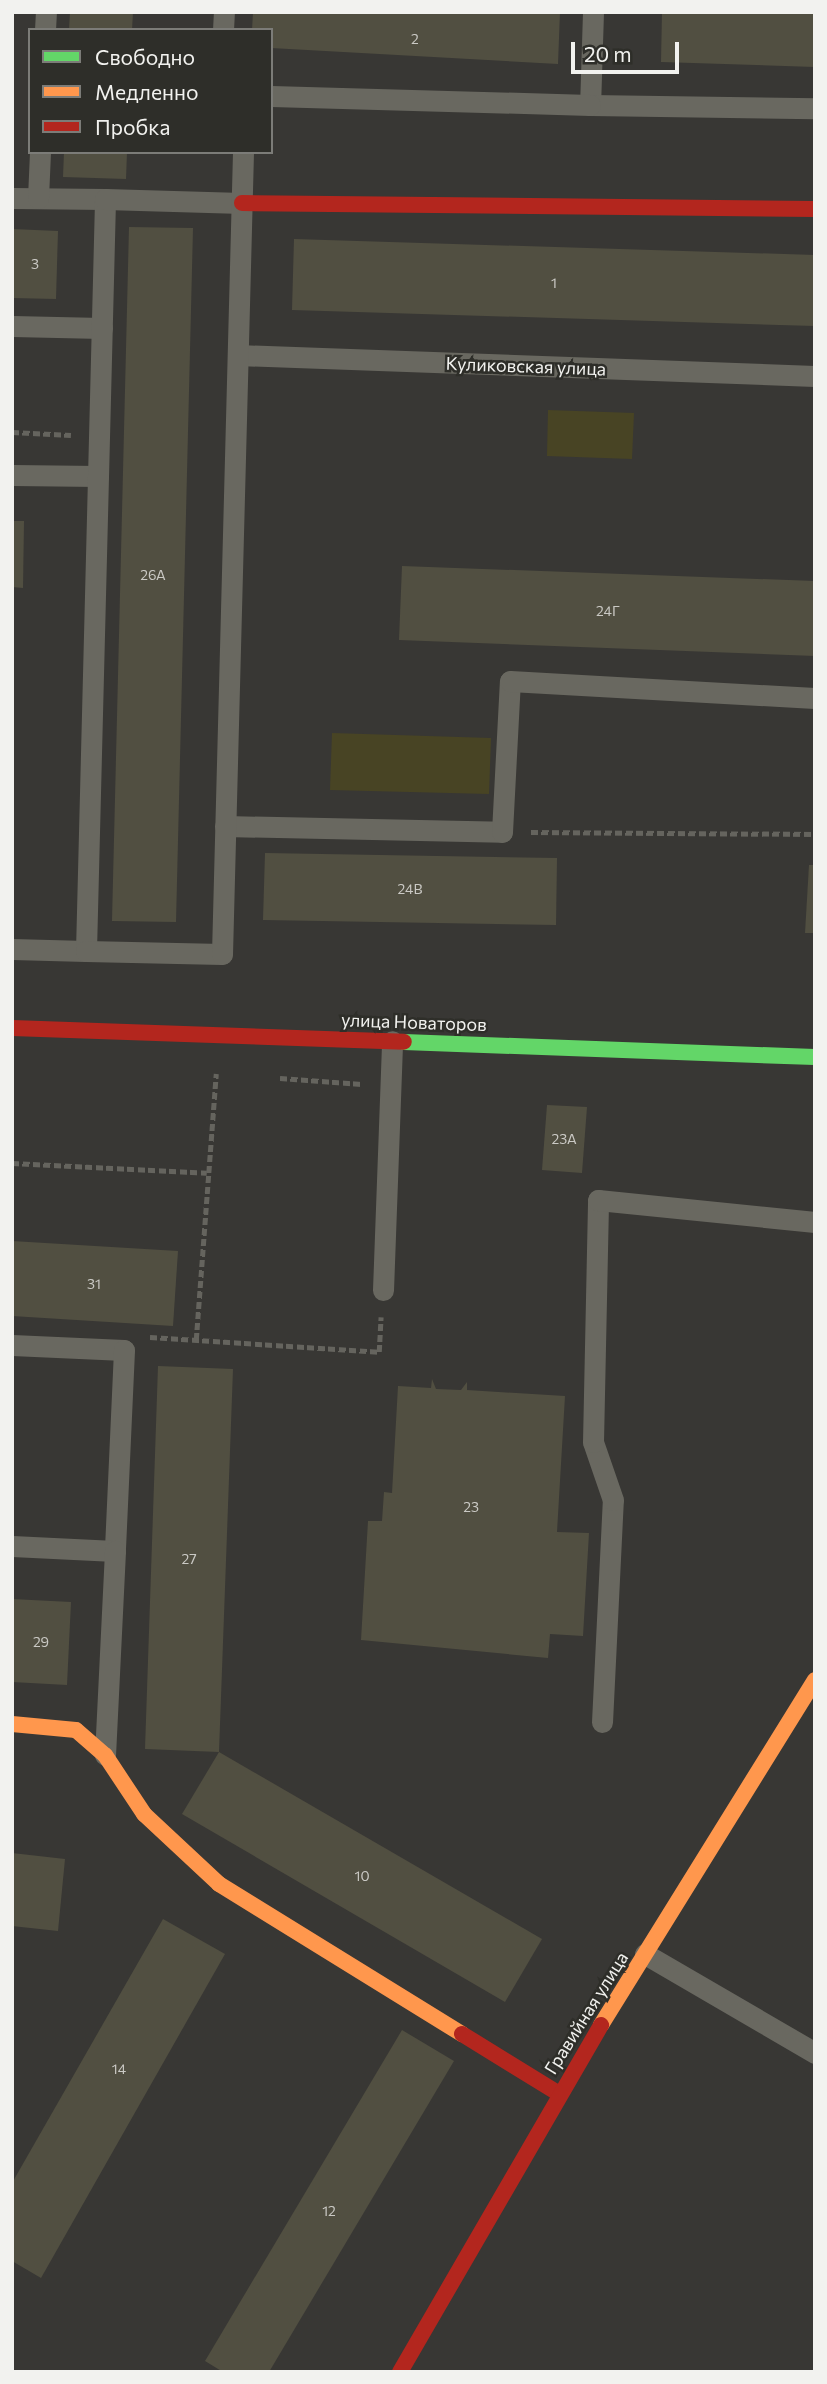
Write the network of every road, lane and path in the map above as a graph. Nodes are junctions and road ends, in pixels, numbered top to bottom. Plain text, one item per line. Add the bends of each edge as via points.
1 (593, 12) edge
2 (273, 96) edge
3 (590, 105) junction
4 (815, 108) edge
5 (40, 154) edge
6 (243, 154) edge
7 (12, 198) edge
8 (38, 198) junction
9 (105, 199) junction
10 (242, 203) junction
11 (815, 209) edge
12 (12, 326) edge
13 (102, 328) junction
14 (238, 355) junction
15 (815, 376) edge
16 (12, 432) edge
17 (100, 436) junction
18 (12, 475) edge
19 (98, 476) junction
20 (815, 698) edge
21 (225, 827) junction
22 (502, 832) junction
23 (815, 834) edge
24 (12, 948) edge
25 (86, 951) junction
26 (12, 1028) edge
27 (392, 1041) junction
28 (815, 1057) edge
29 (227, 1074) dead end
30 (264, 1077) dead end
31 (391, 1086) junction
32 (12, 1163) edge
33 (207, 1172) junction
34 (815, 1222) edge
35 (383, 1290) joint
36 (196, 1340) junction
37 (12, 1345) edge
38 (124, 1350) junction
39 (12, 1546) edge
40 (115, 1551) junction
41 (815, 1681) edge
42 (795, 1713) junction
43 (603, 1722) dead end
44 (12, 1724) edge
45 (815, 1724) edge
46 (105, 1755) junction
47 (645, 1954) junction
48 (815, 2053) edge
49 (558, 2094) junction
50 (400, 2372) edge

1 - 3 lane
2 - 3 lane
3 - 4 lane
5 - 8 lane
6 - 10 lane
7 - 8 lane
8 - 9 lane
9 - 10 lane
9 - 13 lane
10 - 11 street
10 - 14 lane
12 - 13 lane
13 - 17 lane
14 - 15 lane, Куликовская улица
14 - 21 lane
16 - 17 path
17 - 19 lane
18 - 19 lane
19 - 25 lane
20 - 22 lane via 510,681
21 - 22 lane
21 - 25 lane via 222,954
22 - 23 path
24 - 25 lane
26 - 27 street, улица Новаторов
27 - 28 street, улица Новаторов
27 - 31 lane
29 - 33 path via 214,1074
30 - 31 path
31 - 35 lane
32 - 33 path
33 - 36 path
34 - 43 lane via 598,1200 593,1442 613,1500
35 - 36 path via 379,1352
36 - 38 path via 149,1337
37 - 38 lane
38 - 40 lane
39 - 40 lane
40 - 46 lane
41 - 42 street, Гравийная улица
42 - 45 lane
42 - 47 street, Гравийная улица
44 - 46 street via 76,1730
46 - 49 street via 144,1815 219,1884
47 - 48 lane
47 - 49 street, Гравийная улица
49 - 50 street, Гравийная улица

